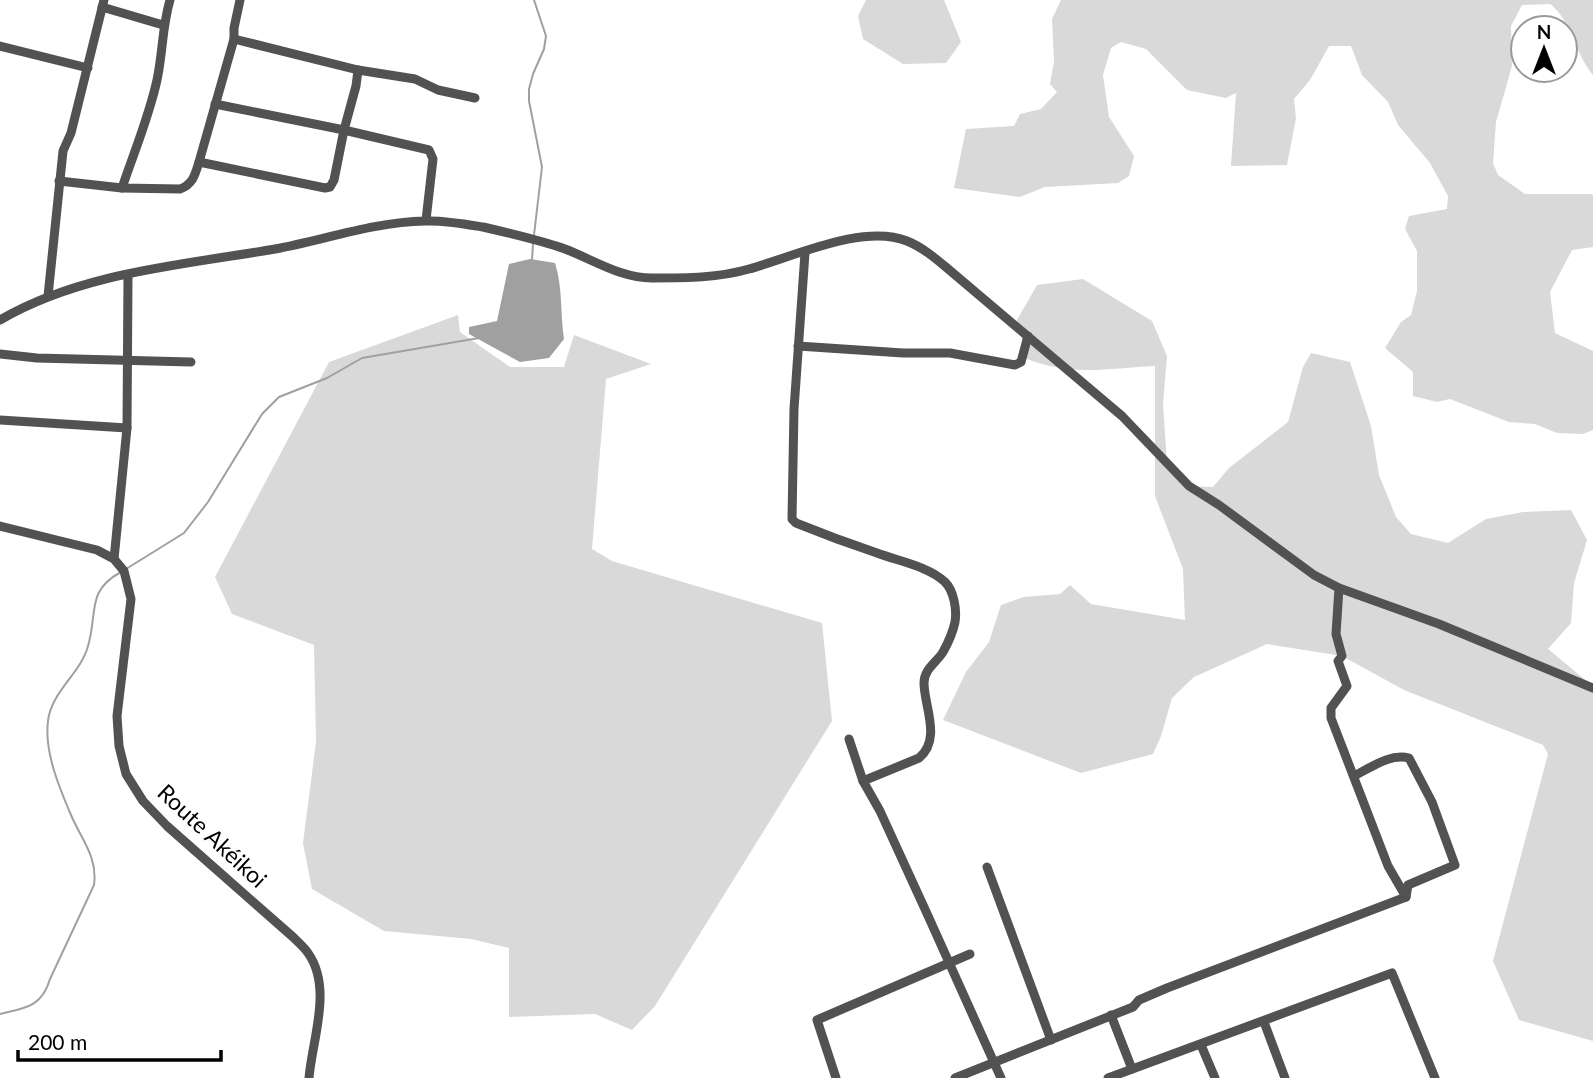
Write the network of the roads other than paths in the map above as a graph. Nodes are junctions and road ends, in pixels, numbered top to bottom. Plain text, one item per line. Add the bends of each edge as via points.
1 (170, 0) edge
2 (240, 0) edge
3 (103, 4) edge
4 (163, 24) junction
5 (234, 39) junction
6 (0, 46) edge
7 (88, 68) junction
8 (358, 70) junction
9 (475, 98) dead end
10 (215, 104) junction
11 (344, 130) junction
12 (199, 162) junction
13 (59, 181) junction
14 (122, 188) junction
15 (426, 220) junction
16 (805, 253) junction
17 (128, 275) junction
18 (48, 296) junction
19 (0, 320) edge
20 (1028, 336) junction
21 (798, 346) junction
22 (0, 355) edge
23 (129, 359) junction
24 (191, 362) dead end
25 (0, 420) edge
26 (127, 428) junction
27 (0, 526) edge
28 (114, 559) junction
29 (1339, 588) junction
30 (1593, 688) edge
31 (849, 739) dead end
32 (1354, 776) junction
33 (863, 781) junction
34 (987, 867) dead end
35 (1406, 897) junction
36 (970, 954) dead end
37 (948, 962) junction
38 (1111, 1015) junction
39 (1264, 1022) junction
40 (1051, 1040) junction
41 (1201, 1045) junction
42 (993, 1063) junction
43 (1132, 1069) junction
44 (309, 1078) edge
45 (836, 1078) edge
46 (955, 1078) edge
47 (1001, 1078) edge
48 (1108, 1078) edge
49 (1214, 1078) edge
50 (1285, 1078) edge
51 (1435, 1078) edge

1 - 4 street
2 - 5 street
3 - 4 street
3 - 7 street
4 - 14 street via 157,79
5 - 8 street
5 - 10 street
6 - 7 street
7 - 13 street via 63,151
8 - 9 street via 415,79 438,90
8 - 11 street
10 - 11 street
10 - 12 street
11 - 12 street via 330,187
11 - 15 street via 432,153
12 - 14 street via 193,181 180,189
13 - 14 street
13 - 18 street
15 - 16 street via 482,227 648,278 696,278
15 - 17 street
16 - 20 street via 867,237 906,240 931,255
16 - 21 street
17 - 18 street
17 - 23 street
18 - 19 street
20 - 21 street via 1021,362 1015,365 950,353
20 - 29 street via 1122,416 1189,486
21 - 33 street via 792,519 932,572 947,583 956,618 943,652 925,675 931,716 928,749 919,758
22 - 23 street
23 - 24 street
23 - 26 street
25 - 26 street
26 - 28 street
27 - 28 street via 97,550
28 - 44 street, Route Akéikoi via 124,571 131,599 117,716 126,774 167,826 308,953 320,985
29 - 30 street
29 - 32 street via 1336,635 1342,656 1338,661 1347,686 1330,712
31 - 33 street
32 - 35 street via 1388,866
32 - 35 street via 1396,757 1409,758 1432,803 1455,865 1408,885
33 - 37 street
34 - 40 street
35 - 38 street via 1167,988
36 - 37 street
37 - 42 street
37 - 45 street via 817,1020
38 - 40 street
38 - 43 street
39 - 41 street
39 - 50 street
39 - 51 street via 1392,973
40 - 42 street
41 - 43 street
41 - 49 street
42 - 46 street
42 - 47 street
43 - 48 street

